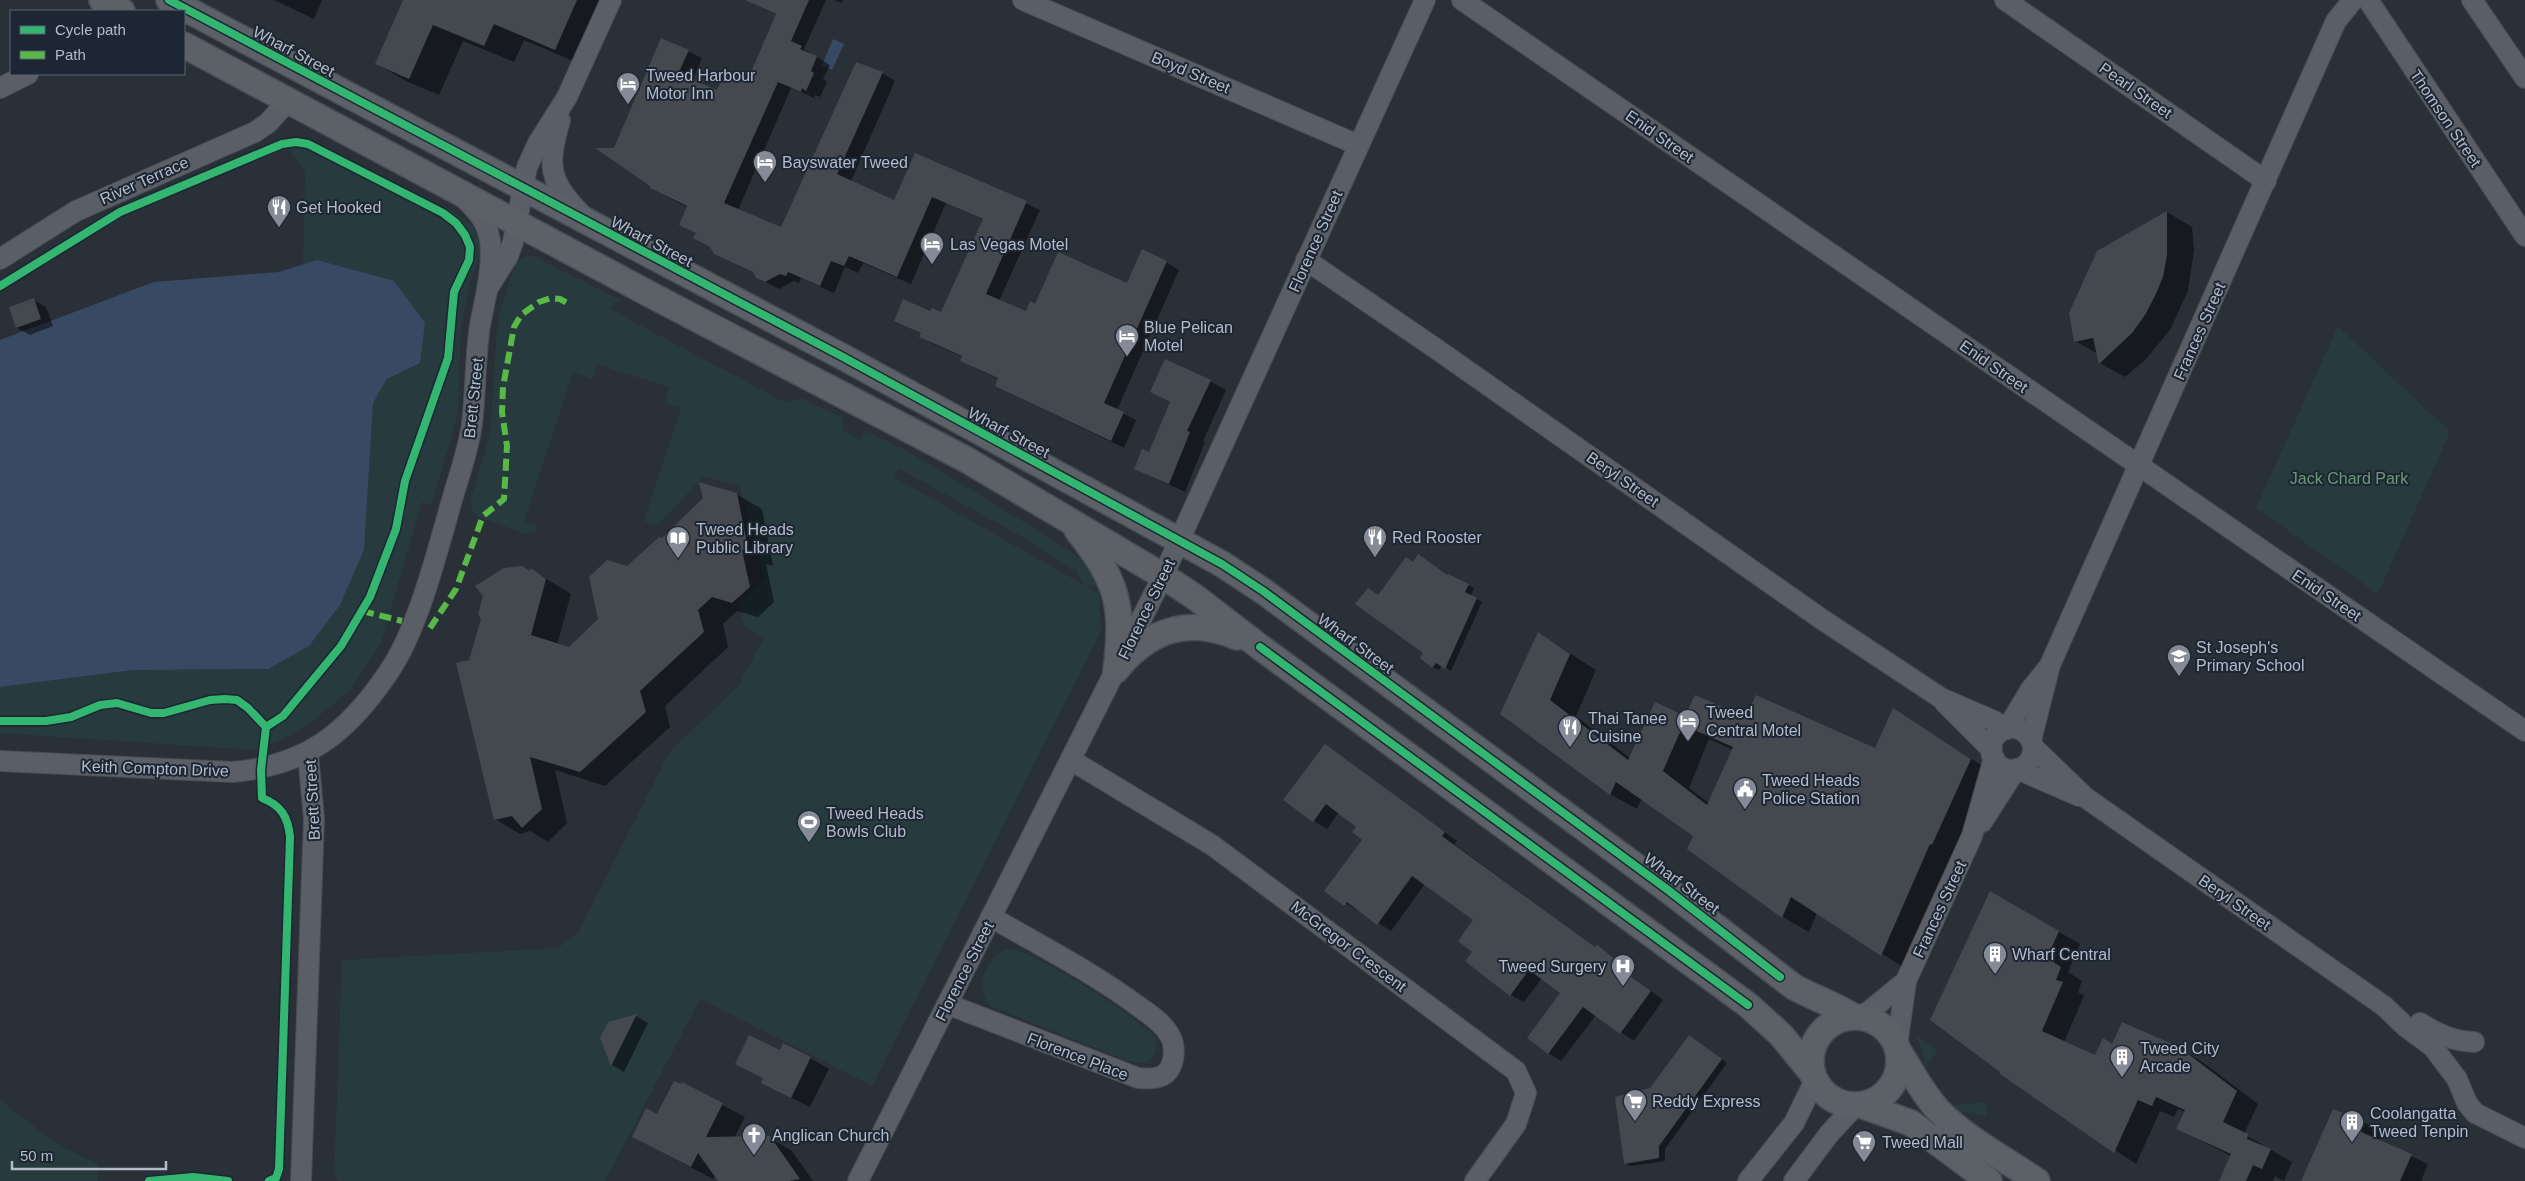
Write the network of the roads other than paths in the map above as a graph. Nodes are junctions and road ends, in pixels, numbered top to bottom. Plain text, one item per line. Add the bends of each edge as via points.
1 (102, 0) edge
2 (168, 0) edge
3 (611, 0) edge
4 (1023, 0) edge
5 (1425, 0) edge
6 (1462, 0) edge
7 (2005, 0) edge
8 (2353, 0) edge
9 (2368, 0) edge
10 (2472, 0) edge
11 (120, 10) edge
12 (185, 46) edge
13 (26, 75) edge
14 (2525, 78) edge
15 (0, 88) edge
16 (567, 97) junction
17 (287, 102) junction
18 (1358, 145) junction
19 (2266, 181) junction
20 (454, 188) junction
21 (522, 188) junction
22 (516, 223) junction
23 (594, 227) junction
24 (2525, 236) edge
25 (0, 259) edge
26 (1306, 260) junction
27 (488, 288) junction
28 (2139, 466) junction
29 (1069, 520) junction
30 (1180, 540) junction
31 (1163, 576) junction
32 (1260, 647) junction
33 (2050, 665) junction
34 (1116, 670) junction
35 (1941, 698) junction
36 (2007, 729) junction
37 (2525, 731) edge
38 (2032, 743) junction
39 (308, 754) junction
40 (1993, 754) junction
41 (1071, 760) junction
42 (0, 762) edge
43 (2017, 769) junction
44 (2086, 798) junction
45 (1972, 836) junction
46 (992, 917) junction
47 (1906, 981) junction
48 (947, 1004) junction
49 (2384, 1006) junction
50 (1858, 1017) junction
51 (2474, 1042) dead end
52 (1897, 1048) junction
53 (1814, 1077) junction
54 (1858, 1106) junction
55 (2525, 1138) edge
56 (301, 1181) edge
57 (858, 1181) edge
58 (1475, 1181) edge
59 (1748, 1181) edge
60 (1794, 1181) edge
61 (1989, 1181) edge
62 (2037, 1181) edge

1 - 11 main road
2 - 21 main road, Wharf Street
3 - 16 street, Brett Street
4 - 18 street, Boyd Street
5 - 18 street, Florence Street
6 - 28 street, Enid Street
7 - 19 street, Pearl Street
8 - 19 street, Frances Street via 2336,20
9 - 24 street, Thomson Street
10 - 14 street
12 - 17 main road
13 - 15 street
16 - 21 street, Brett Street via 538,143
16 - 23 street, Brett Street via 552,150 551,166 565,198
17 - 20 main road
17 - 25 street, River Terrace via 255,132 76,211
18 - 26 street, Florence Street
19 - 28 street, Frances Street
20 - 22 main road
20 - 27 street, Brett Street via 482,218 488,232 491,245
21 - 22 street, Brett Street
21 - 23 main road, Wharf Street
22 - 27 street, Brett Street via 508,256
22 - 29 main road via 967,460
23 - 30 main road, Wharf Street via 843,357
26 - 30 street, Florence Street
26 - 35 street, Beryl Street via 1820,618
27 - 39 street, Brett Street via 480,325 470,437 446,522 403,648 389,673 365,703
28 - 33 street, Frances Street
28 - 37 street, Enid Street
29 - 31 main road
29 - 34 main road via 1101,564 1118,602 1121,621
30 - 31 street, Florence Street
30 - 50 main road, Wharf Street via 1263,591 1676,895 1794,987
31 - 32 main road
31 - 34 street, Florence Street
32 - 34 main road via 1203,626 1181,628 1162,632 1143,642
32 - 53 main road via 1748,1005 1776,1030
33 - 36 street, Frances Street via 2031,688
33 - 38 street, Frances Street
34 - 41 street, Florence Street
35 - 36 street, Beryl Street
35 - 40 street, Beryl Street
36 - 38 street via 2019,729
36 - 40 street via 1995,738
38 - 43 street via 2028,762
38 - 44 street, Beryl Street
39 - 42 street, Keith Compton Drive via 261,770 232,772
39 - 56 street, Brett Street via 314,829
40 - 43 street via 2003,768
40 - 45 street, Frances Street
41 - 46 street, Florence Street
41 - 58 street, McGregor Crescent via 1212,845 1516,1071 1526,1093 1516,1124
43 - 44 street, Beryl Street
43 - 45 street, Frances Street
44 - 49 street, Beryl Street
45 - 47 street, Frances Street
46 - 48 street, Florence Street
46 - 48 street, Florence Place via 1115,990 1163,1025 1173,1041 1171,1066 1167,1073 1156,1079 1138,1078
47 - 50 street, Frances Street
47 - 52 street, Frances Street
48 - 57 street, Florence Street
49 - 51 street, Beryl Street via 2442,1036
49 - 55 street, Beryl Street via 2433,1047 2457,1078 2475,1114
50 - 52 main road via 1883,1026
50 - 53 main road via 1834,1022 1819,1035 1811,1061
52 - 54 main road via 1900,1065 1896,1079 1875,1101
52 - 62 main road via 1921,1088 1940,1111
53 - 54 main road via 1822,1091 1832,1099
53 - 59 street via 1794,1123
54 - 60 street via 1829,1134
54 - 61 main road via 1911,1123

